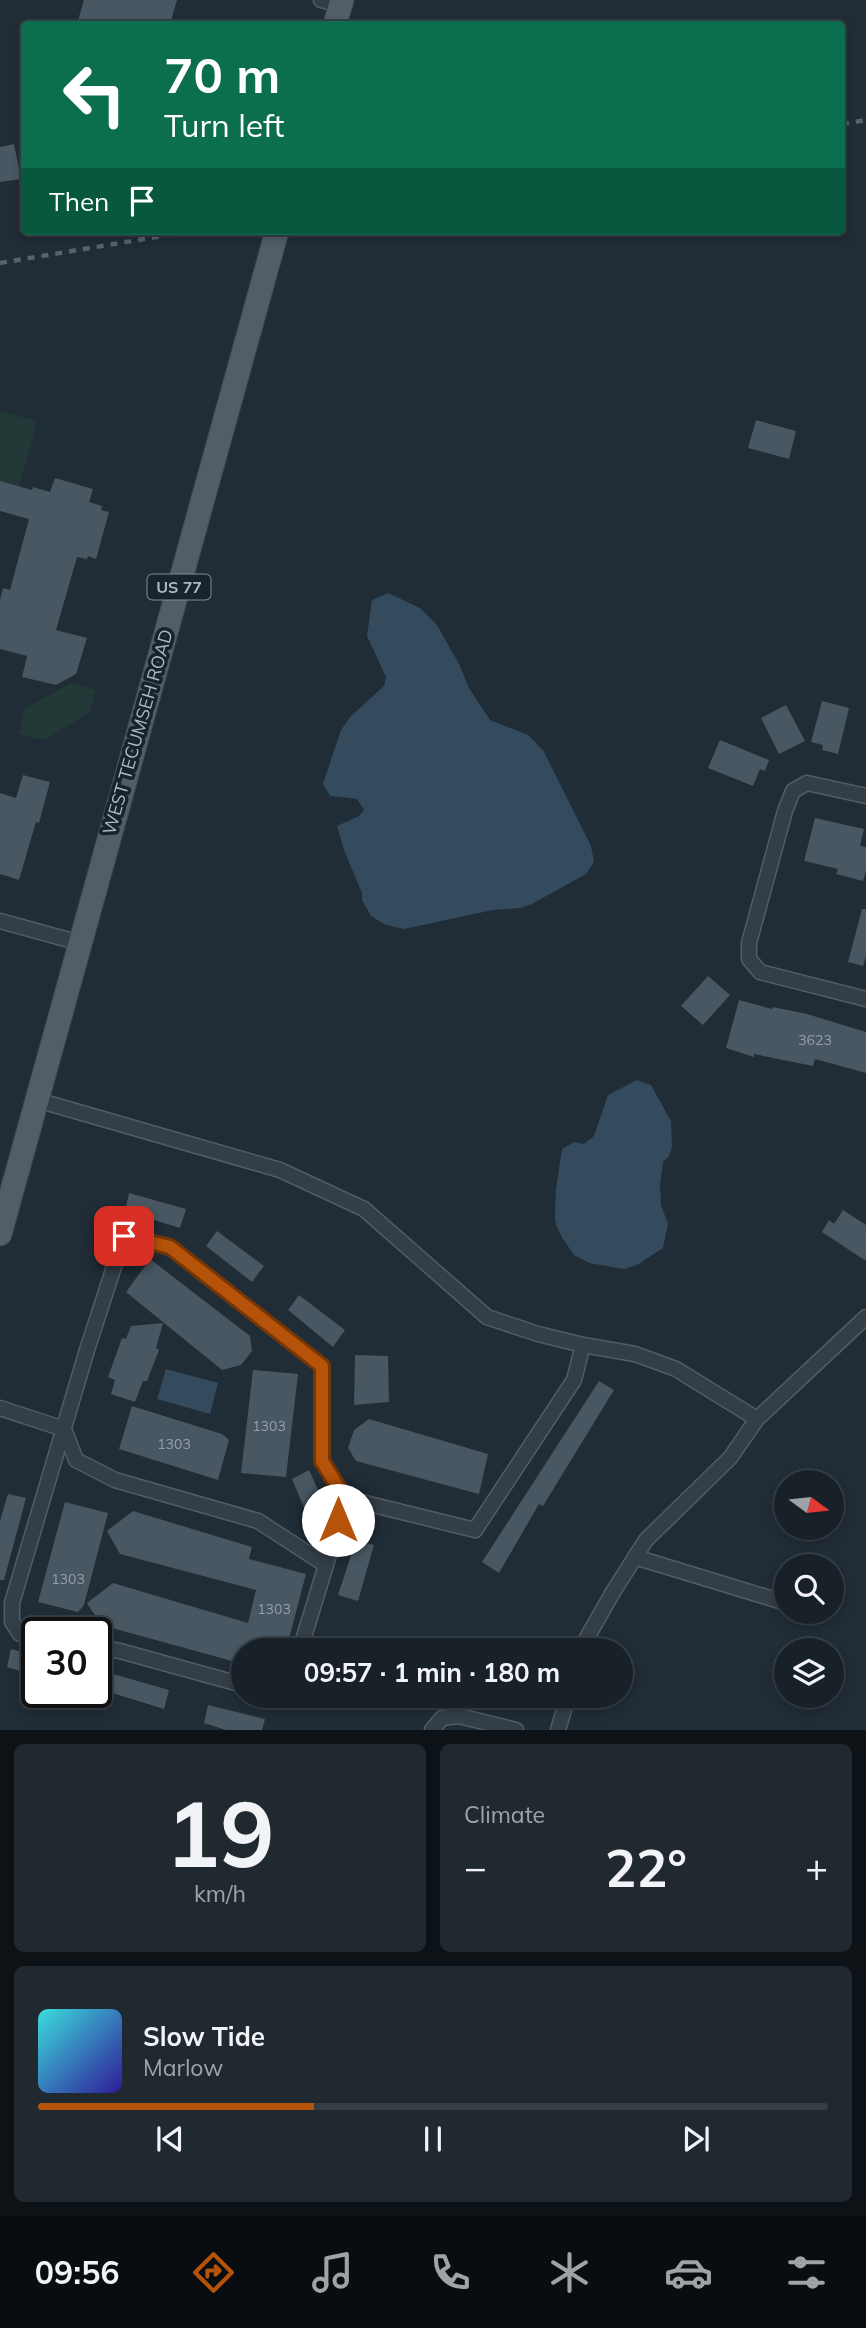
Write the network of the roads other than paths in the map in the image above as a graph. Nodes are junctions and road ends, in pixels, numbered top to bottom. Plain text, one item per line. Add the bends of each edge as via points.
1 (276, 235) edge
2 (866, 796) edge
3 (0, 921) edge
4 (80, 943) junction
5 (866, 999) edge
6 (37, 1100) junction
7 (0, 1234) edge
8 (866, 1317) edge
9 (583, 1345) junction
10 (0, 1408) edge
11 (757, 1419) junction
12 (64, 1429) junction
13 (345, 1498) junction
14 (635, 1557) junction
15 (326, 1565) junction
16 (774, 1599) edge
17 (21, 1634) edge
18 (304, 1638) edge
19 (587, 1638) edge
20 (112, 1650) edge
21 (231, 1682) edge
22 (564, 1708) edge
23 (432, 1730) edge
24 (516, 1730) edge
25 (558, 1730) edge

1 - 4 main road, WEST TECUMSEH ROAD / US 77
2 - 5 street via 807,783 793,791 749,943 749,958 760,972
3 - 4 street
4 - 6 main road, WEST TECUMSEH ROAD / US 77
6 - 7 main road, WEST TECUMSEH ROAD / US 77
6 - 9 street via 280,1170 364,1209 487,1317
8 - 11 street
9 - 11 street via 635,1354 676,1369
9 - 13 street via 574,1380 475,1530
10 - 12 street
11 - 14 street via 730,1458 646,1540
12 - 13 street via 124,1236 170,1247 322,1366 322,1461
12 - 15 street via 76,1460 95,1470 258,1521
12 - 17 street via 12,1603 12,1622
13 - 15 street
14 - 16 street
14 - 19 street
15 - 18 street
20 - 21 street
22 - 25 street
23 - 24 street via 442,1718 459,1716

